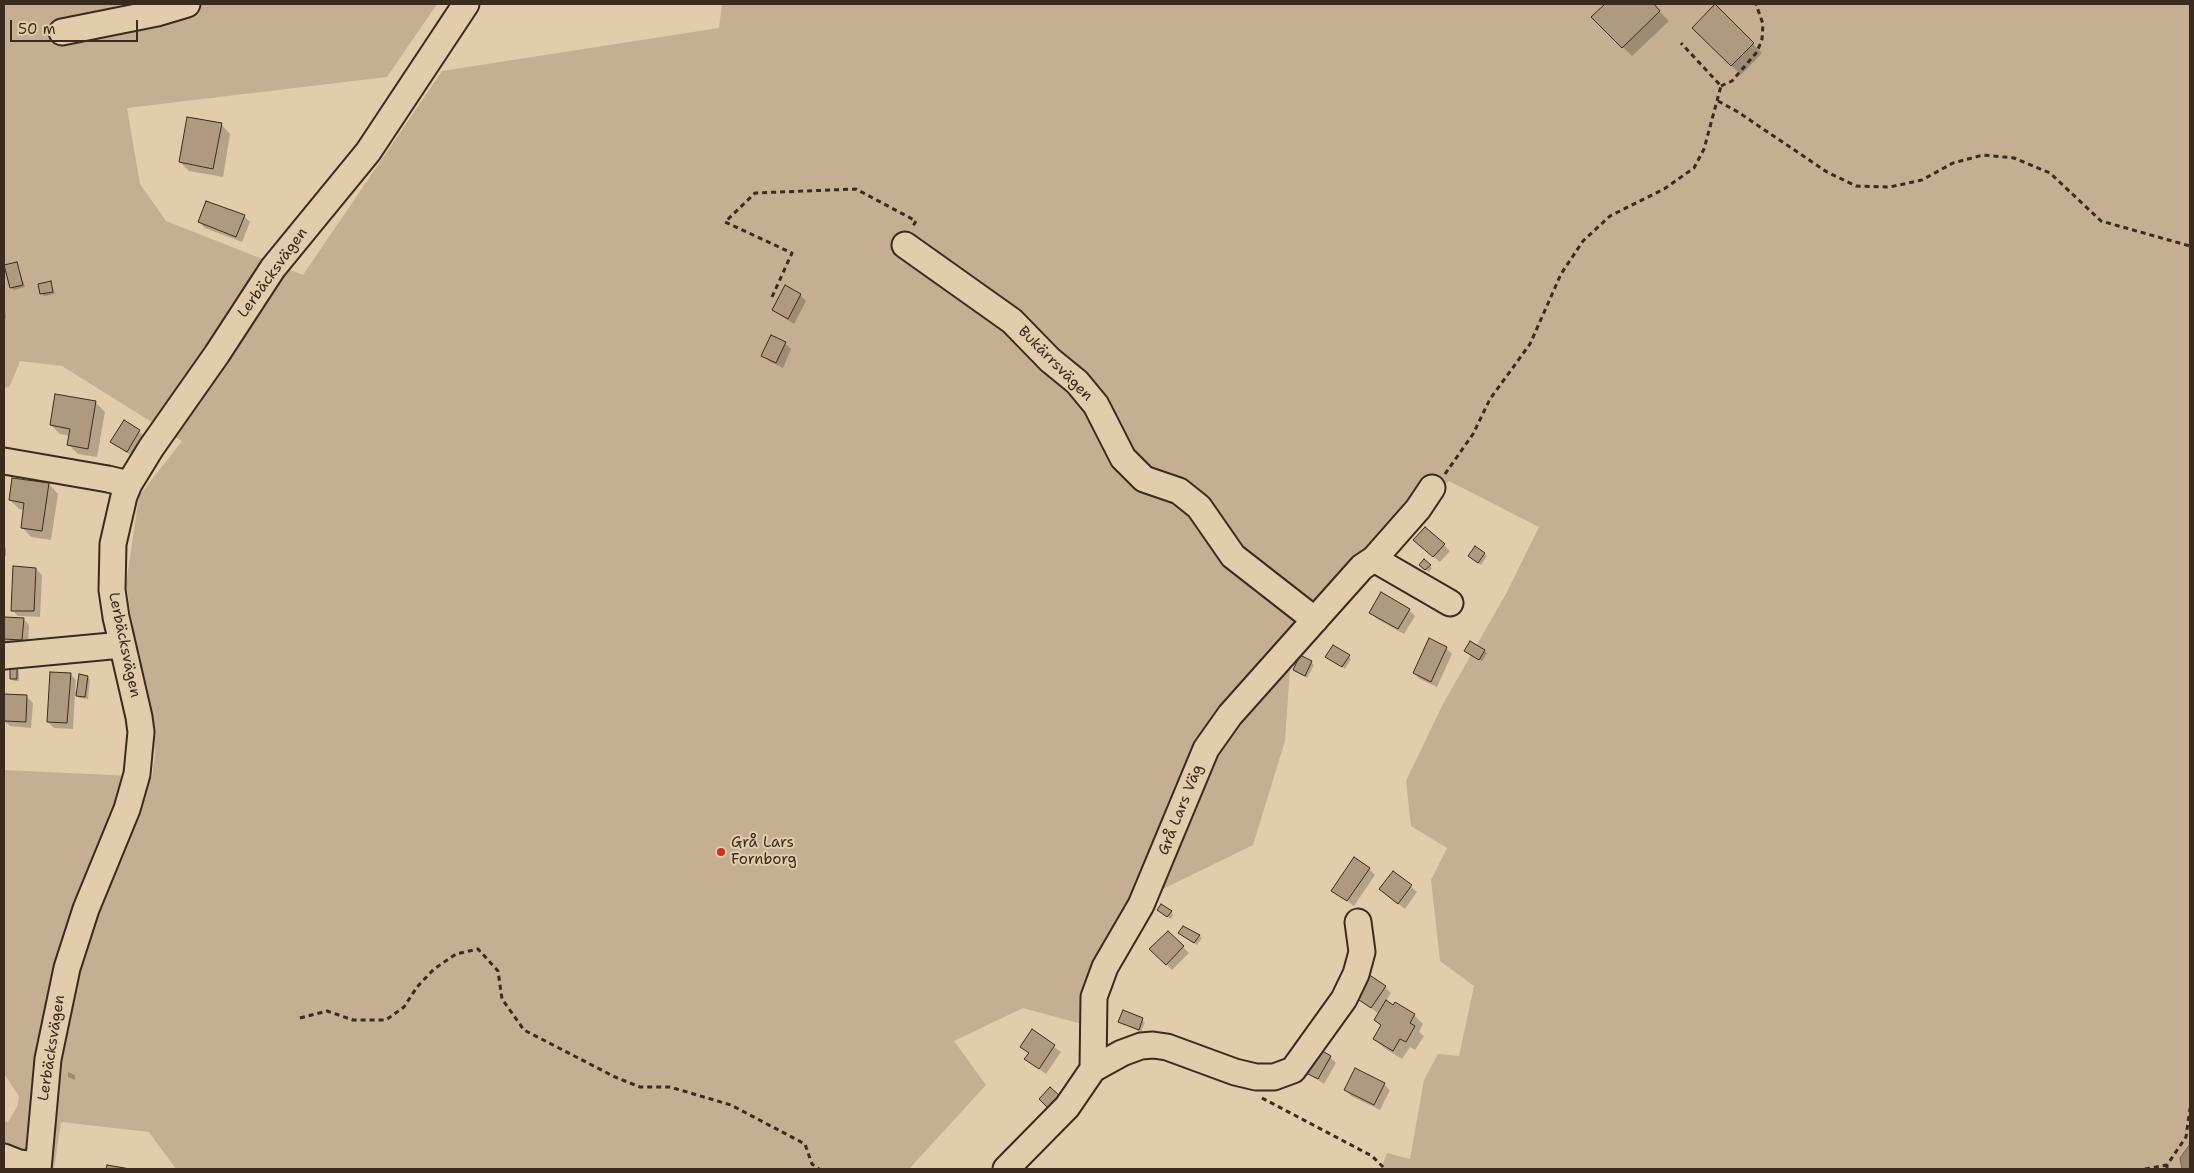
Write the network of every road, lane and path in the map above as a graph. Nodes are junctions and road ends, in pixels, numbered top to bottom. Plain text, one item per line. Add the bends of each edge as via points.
1 (187, 4) edge
2 (466, 4) edge
3 (1756, 4) edge
4 (62, 32) dead end
5 (1681, 43) dead end
6 (1721, 86) junction
7 (1718, 101) junction
8 (905, 245) joint
9 (2190, 246) edge
10 (772, 297) dead end
11 (4, 461) edge
12 (129, 484) junction
13 (1432, 488) joint
14 (1374, 559) junction
15 (1450, 603) dead end
16 (1315, 620) junction
17 (122, 645) junction
18 (4, 656) edge
19 (1358, 922) dead end
20 (300, 1018) dead end
21 (1093, 1070) junction
22 (1254, 1095) dead end
23 (2190, 1108) edge
24 (4, 1157) edge
25 (38, 1167) edge
26 (2167, 1167) edge
27 (819, 1169) edge
28 (1006, 1169) edge
29 (1385, 1169) edge
30 (2145, 1169) edge

1 - 4 street
2 - 12 street, Lerbäcksvägen via 364,158 273,268
3 - 6 path via 1763,24 1757,52 1732,81
5 - 6 path
6 - 7 path
7 - 9 path via 1827,172 1856,186 1890,187 1922,180 1953,163 1983,155 2014,158 2050,174 2101,221
7 - 13 path via 1704,149 1694,168 1664,189 1610,216 1582,241 1561,274 1530,344 1490,398 1472,434 1448,470
8 - 10 path via 916,221 856,189 755,193 725,222 792,254
8 - 16 street, Bukärrsvägen via 1012,321 1077,382 1096,405 1123,458 1144,479 1179,491 1199,506 1233,556
11 - 12 street
12 - 17 street, Lerbäcksvägen via 117,521 112,570 114,609
13 - 14 street, Grå Lars Väg
14 - 15 street
14 - 16 street, Grå Lars Väg via 1362,567
16 - 21 street, Grå Lars Väg via 1230,715 1206,749 1140,906 1105,967 1094,997
17 - 18 street
17 - 25 street, Lerbäcksvägen via 139,717 138,774 88,902 67,968 48,1059
19 - 21 street via 1362,952 1356,974 1344,999 1293,1070 1274,1077 1256,1077 1154,1045 1122,1052
20 - 27 path via 327,1011 353,1020 386,1020 404,1007 434,968 456,954 478,949 498,970 502,999 524,1030 640,1087 670,1087 731,1105 805,1144 812,1164
21 - 28 street via 1067,1107
22 - 29 path via 1372,1156
23 - 26 path via 2186,1137
24 - 25 street
26 - 30 path

